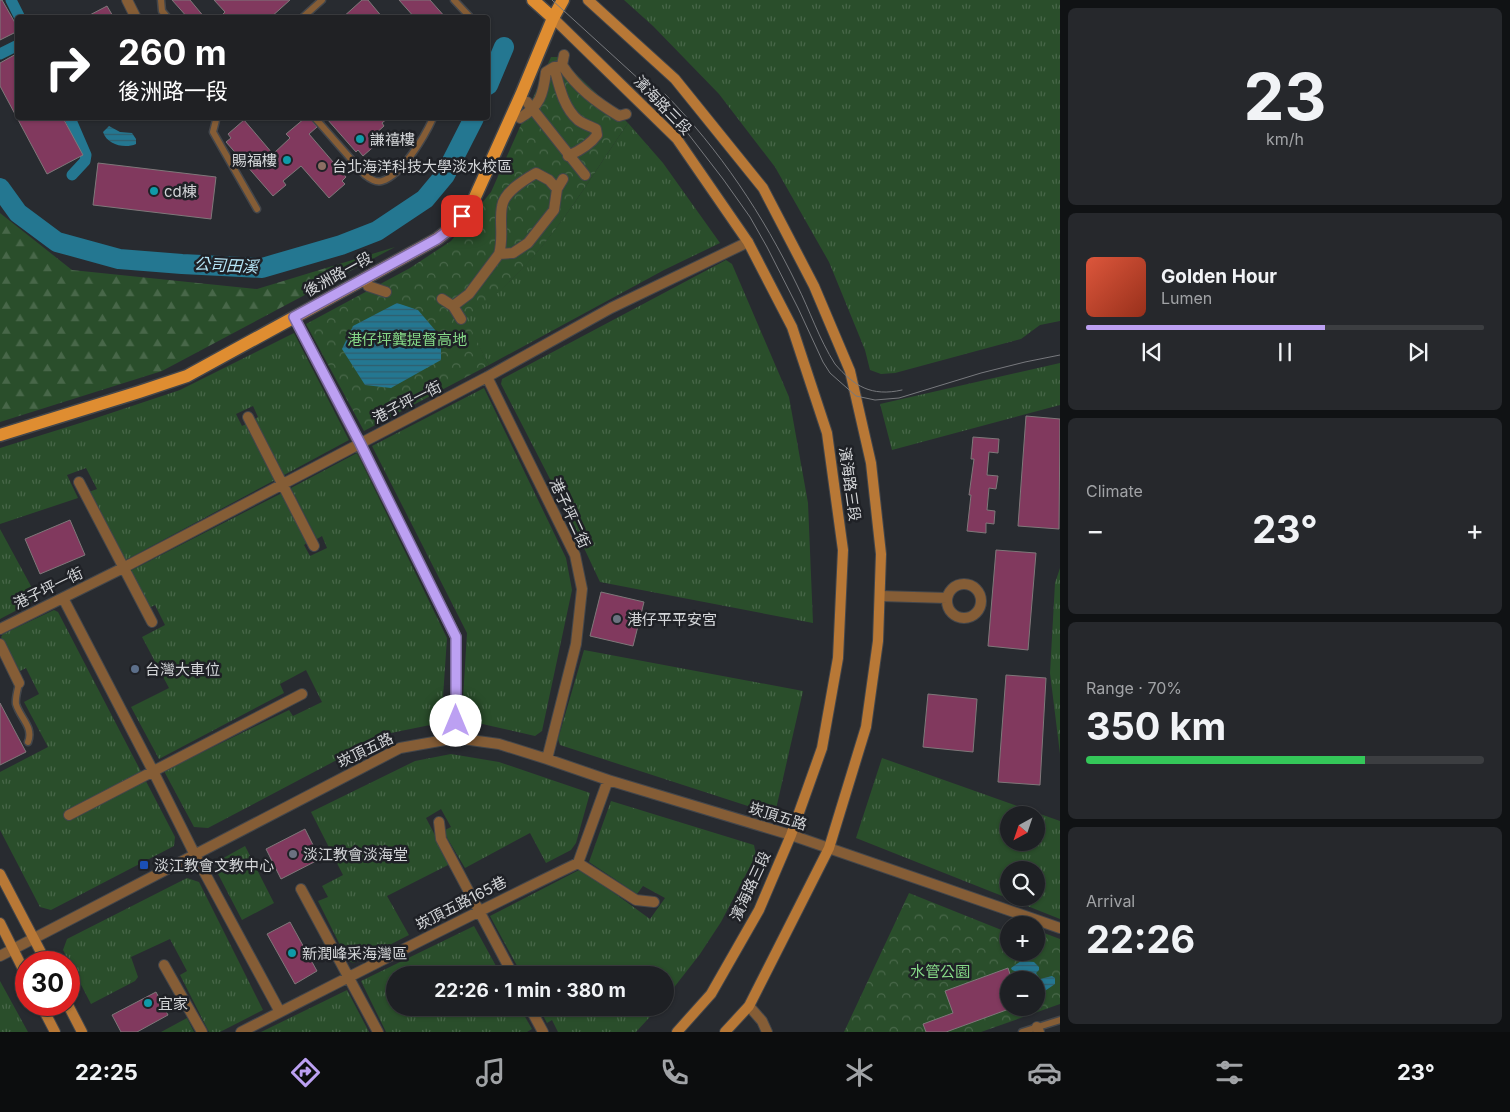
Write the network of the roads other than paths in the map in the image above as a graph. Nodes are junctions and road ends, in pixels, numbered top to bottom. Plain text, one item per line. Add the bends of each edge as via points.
1 (127, 0) edge
2 (160, 0) edge
3 (322, 0) edge
4 (454, 0) edge
5 (534, 0) edge
6 (563, 0) edge
7 (588, 0) edge
8 (134, 15) edge
9 (165, 15) edge
10 (305, 15) edge
11 (468, 15) edge
12 (553, 18) junction
13 (560, 62) junction
14 (563, 96) junction
15 (589, 96) junction
16 (530, 106) junction
17 (626, 114) dead end
18 (520, 118) dead end
19 (216, 120) edge
20 (317, 120) edge
21 (432, 120) edge
22 (568, 156) junction
23 (585, 175) dead end
24 (562, 179) dead end
25 (556, 189) junction
26 (257, 209) dead end
27 (748, 242) junction
28 (499, 254) junction
29 (368, 286) dead end
30 (386, 292) dead end
31 (442, 299) dead end
32 (453, 306) junction
33 (294, 317) junction
34 (461, 319) dead end
35 (487, 377) junction
36 (248, 417) dead end
37 (0, 435) edge
38 (360, 443) junction
39 (79, 482) dead end
40 (283, 484) junction
41 (314, 546) dead end
42 (123, 568) junction
43 (880, 596) junction
44 (63, 598) junction
45 (947, 598) dead end
46 (152, 622) dead end
47 (0, 629) edge
48 (0, 644) edge
49 (20, 683) joint
50 (302, 694) dead end
51 (456, 738) junction
52 (28, 742) dead end
53 (547, 759) junction
54 (153, 771) junction
55 (608, 780) junction
56 (70, 816) dead end
57 (439, 822) dead end
58 (792, 835) junction
59 (829, 848) junction
60 (195, 855) junction
61 (578, 863) junction
62 (0, 874) edge
63 (301, 888) dead end
64 (654, 902) dead end
65 (478, 910) junction
66 (0, 923) edge
67 (1060, 928) edge
68 (34, 939) junction
69 (13, 949) junction
70 (40, 951) edge
71 (15, 953) edge
72 (0, 956) edge
73 (164, 965) dead end
74 (508, 966) edge
75 (350, 978) junction
76 (749, 1006) junction
77 (280, 1012) junction
78 (47, 1016) edge
79 (74, 1016) edge
80 (534, 1016) edge
81 (1060, 1020) edge
82 (1038, 1029) edge
83 (55, 1032) edge
84 (82, 1032) edge
85 (202, 1032) edge
86 (241, 1032) edge
87 (378, 1032) edge
88 (543, 1032) edge
89 (677, 1032) edge
90 (725, 1032) edge
91 (767, 1032) edge
92 (1022, 1032) edge

1 - 8 street
2 - 9 lane
3 - 10 lane
4 - 11 lane
5 - 12 main road, 濱海路三段
6 - 12 main road, 後洲路一段
7 - 43 street, 濱海路三段 via 675,79 763,188 814,286 850,371 871,462 881,554
12 - 27 street, 濱海路三段 via 676,139
12 - 33 main road, 後洲路一段 via 481,186 460,219 437,239
13 - 14 street
13 - 15 street
13 - 16 street via 546,72 541,98
14 - 15 street
14 - 22 street via 573,115 596,129 597,135 593,141
15 - 17 street via 619,116
16 - 18 street
16 - 22 street
19 - 26 lane via 213,132
20 - 21 lane via 365,175 373,181 382,182 412,156
22 - 23 street
24 - 25 street
25 - 28 street via 554,210 528,243 513,253
25 - 28 street via 549,180 536,173 517,184 502,204
27 - 35 street, 港子坪一街 via 611,308
27 - 58 street, 濱海路三段 via 792,327 827,433 843,550 838,658 822,748
28 - 32 street via 469,294
29 - 30 street
31 - 32 street
32 - 34 street
33 - 37 main road, 後洲路一段 via 186,376
33 - 38 street
35 - 38 street, 港子坪一街
35 - 53 street, 港子坪二街 via 575,555 582,589 576,644
36 - 40 street
38 - 40 street, 港子坪一街
38 - 51 street via 456,637
39 - 42 street
40 - 41 street
40 - 42 street, 港子坪一街
42 - 44 street, 港子坪一街
42 - 46 street
43 - 45 street
43 - 59 street, 濱海路三段 via 878,641 866,727
44 - 47 street, 港子坪一街
44 - 54 street
48 - 49 street
49 - 52 lane via 15,702 30,730
50 - 54 street
51 - 53 street, 崁頂五路 via 499,744
51 - 60 street, 崁頂五路 via 400,748
53 - 55 street, 崁頂五路
54 - 56 street
54 - 60 street
55 - 58 street, 崁頂五路
55 - 61 street
57 - 65 street via 441,839
58 - 59 street, 崁頂五路
58 - 89 street, 濱海路三段 via 759,910 711,994
59 - 67 street, 崁頂五路
59 - 76 street, 濱海路三段
60 - 68 street, 崁頂五路
60 - 77 street
61 - 64 street via 636,900
61 - 65 street, 崁頂五路165巷
62 - 68 street
63 - 75 street
65 - 74 street
65 - 75 street, 崁頂五路165巷
66 - 69 street
68 - 69 street, 崁頂五路
68 - 70 street
69 - 71 street
69 - 72 street, 崁頂五路
73 - 85 street
75 - 77 street, 崁頂五路165巷
75 - 87 street
76 - 90 street, 濱海路三段
76 - 91 street
77 - 86 street, 崁頂五路165巷
78 - 83 street
79 - 84 street
80 - 88 street
81 - 82 lane
82 - 92 lane

